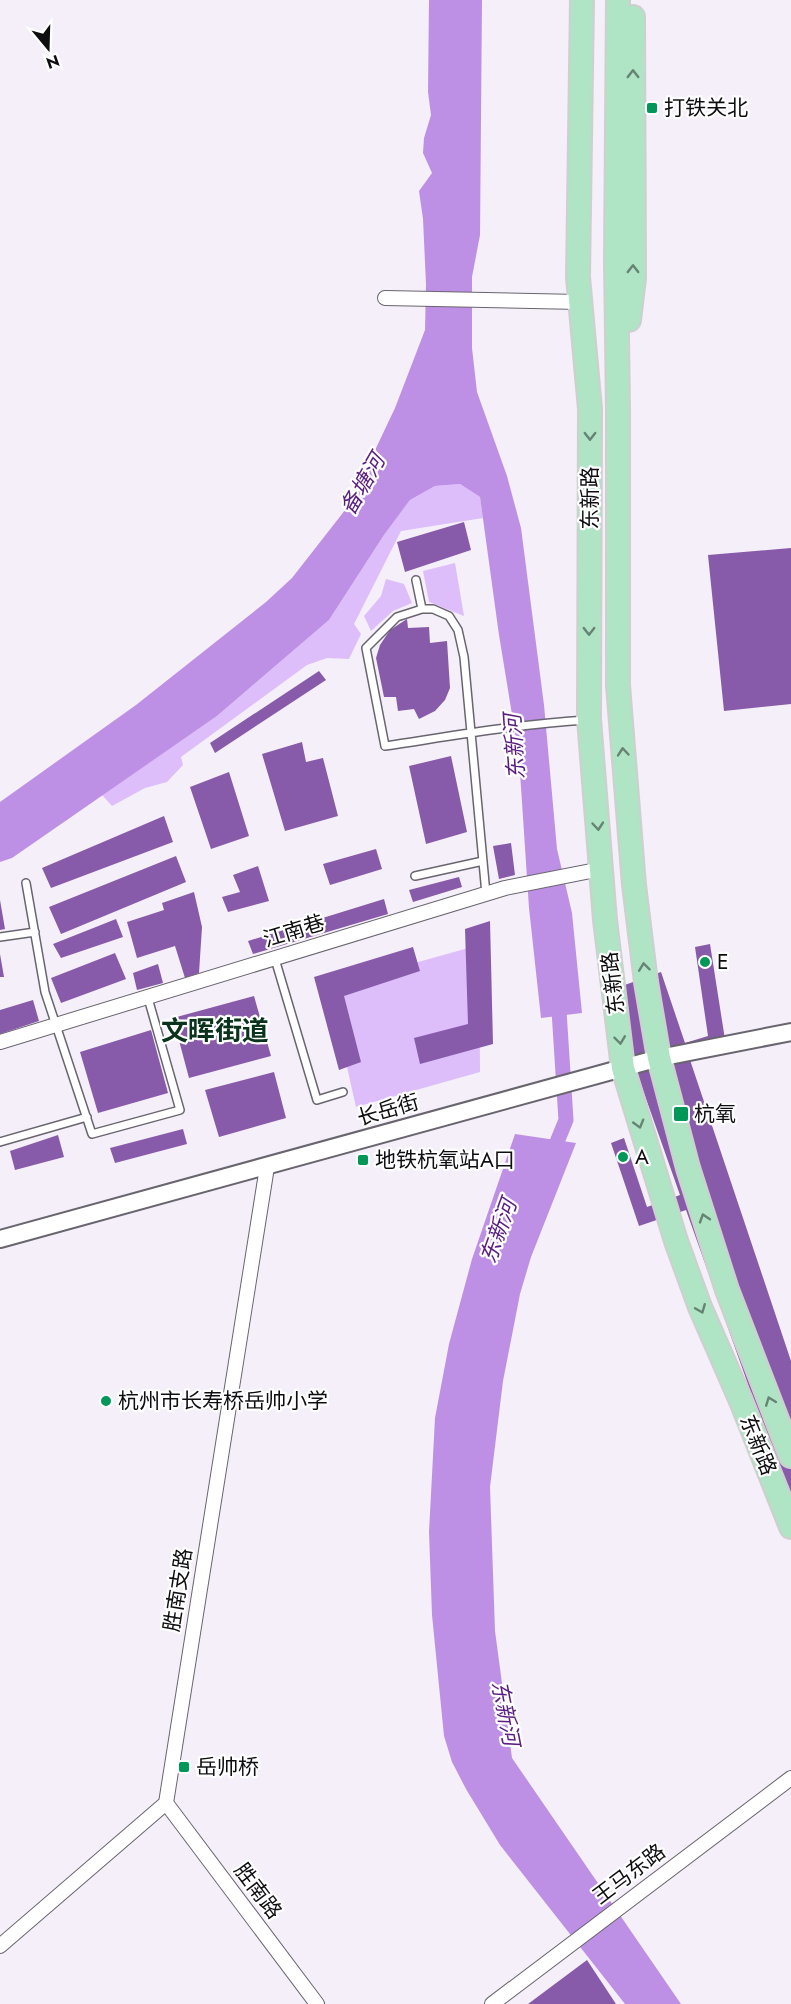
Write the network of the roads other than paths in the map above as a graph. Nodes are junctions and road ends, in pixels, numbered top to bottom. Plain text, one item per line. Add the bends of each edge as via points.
1 (582, 0) edge
2 (595, 0) edge
3 (618, 0) edge
4 (633, 0) edge
5 (385, 298) dead end
6 (580, 302) junction
7 (590, 409) junction
8 (618, 411) junction
9 (416, 580) dead end
10 (422, 609) junction
11 (589, 719) junction
12 (471, 734) junction
13 (483, 861) junction
14 (601, 869) junction
15 (415, 876) dead end
16 (26, 884) dead end
17 (486, 894) junction
18 (35, 932) junction
19 (0, 937) edge
20 (274, 959) junction
21 (148, 998) junction
22 (56, 1025) junction
23 (791, 1032) edge
24 (0, 1042) edge
25 (659, 1058) junction
26 (624, 1068) junction
27 (343, 1092) dead end
28 (87, 1117) junction
29 (0, 1142) edge
30 (267, 1167) junction
31 (0, 1239) edge
32 (791, 1456) edge
33 (791, 1527) edge
34 (791, 1778) edge
35 (166, 1803) junction
36 (0, 1946) edge
37 (317, 2004) edge
38 (492, 2004) edge

1 - 6 main road, 东新路
2 - 7 main road, 东新路
3 - 8 main road, 东新路
8 -> 4 main road, 东新路 via 633,278
5 - 6 street
6 - 7 main road, 东新路
7 -> 11 main road, 东新路
25 -> 8 main road, 东新路 via 634,885 618,685
9 - 10 lane
10 - 12 lane via 449,616 458,630
10 - 12 lane via 398,617 366,648 385,746
11 - 12 lane
11 -> 14 main road, 东新路
12 - 13 lane
13 - 15 lane
13 - 17 lane
14 - 17 street, 江南巷
14 -> 26 main road, 东新路
16 - 18 lane
17 - 20 street, 江南巷
18 - 19 lane
18 - 22 lane via 45,992
20 - 21 street, 江南巷
20 - 27 lane via 317,1100
21 - 22 street, 江南巷
21 - 28 lane via 180,1110 92,1134
22 - 24 street, 江南巷
22 - 28 lane
23 - 25 street, 长岳街
25 - 26 street, 长岳街
32 -> 25 main road, 东新路 via 727,1290 688,1168
26 - 30 street, 长岳街
26 -> 33 main road, 东新路 via 700,1307
28 - 29 lane
30 - 31 street, 长岳街
30 - 35 street, 胜南支路
34 - 38 street, 王马东路
35 - 36 street
35 - 37 street, 胜南路

